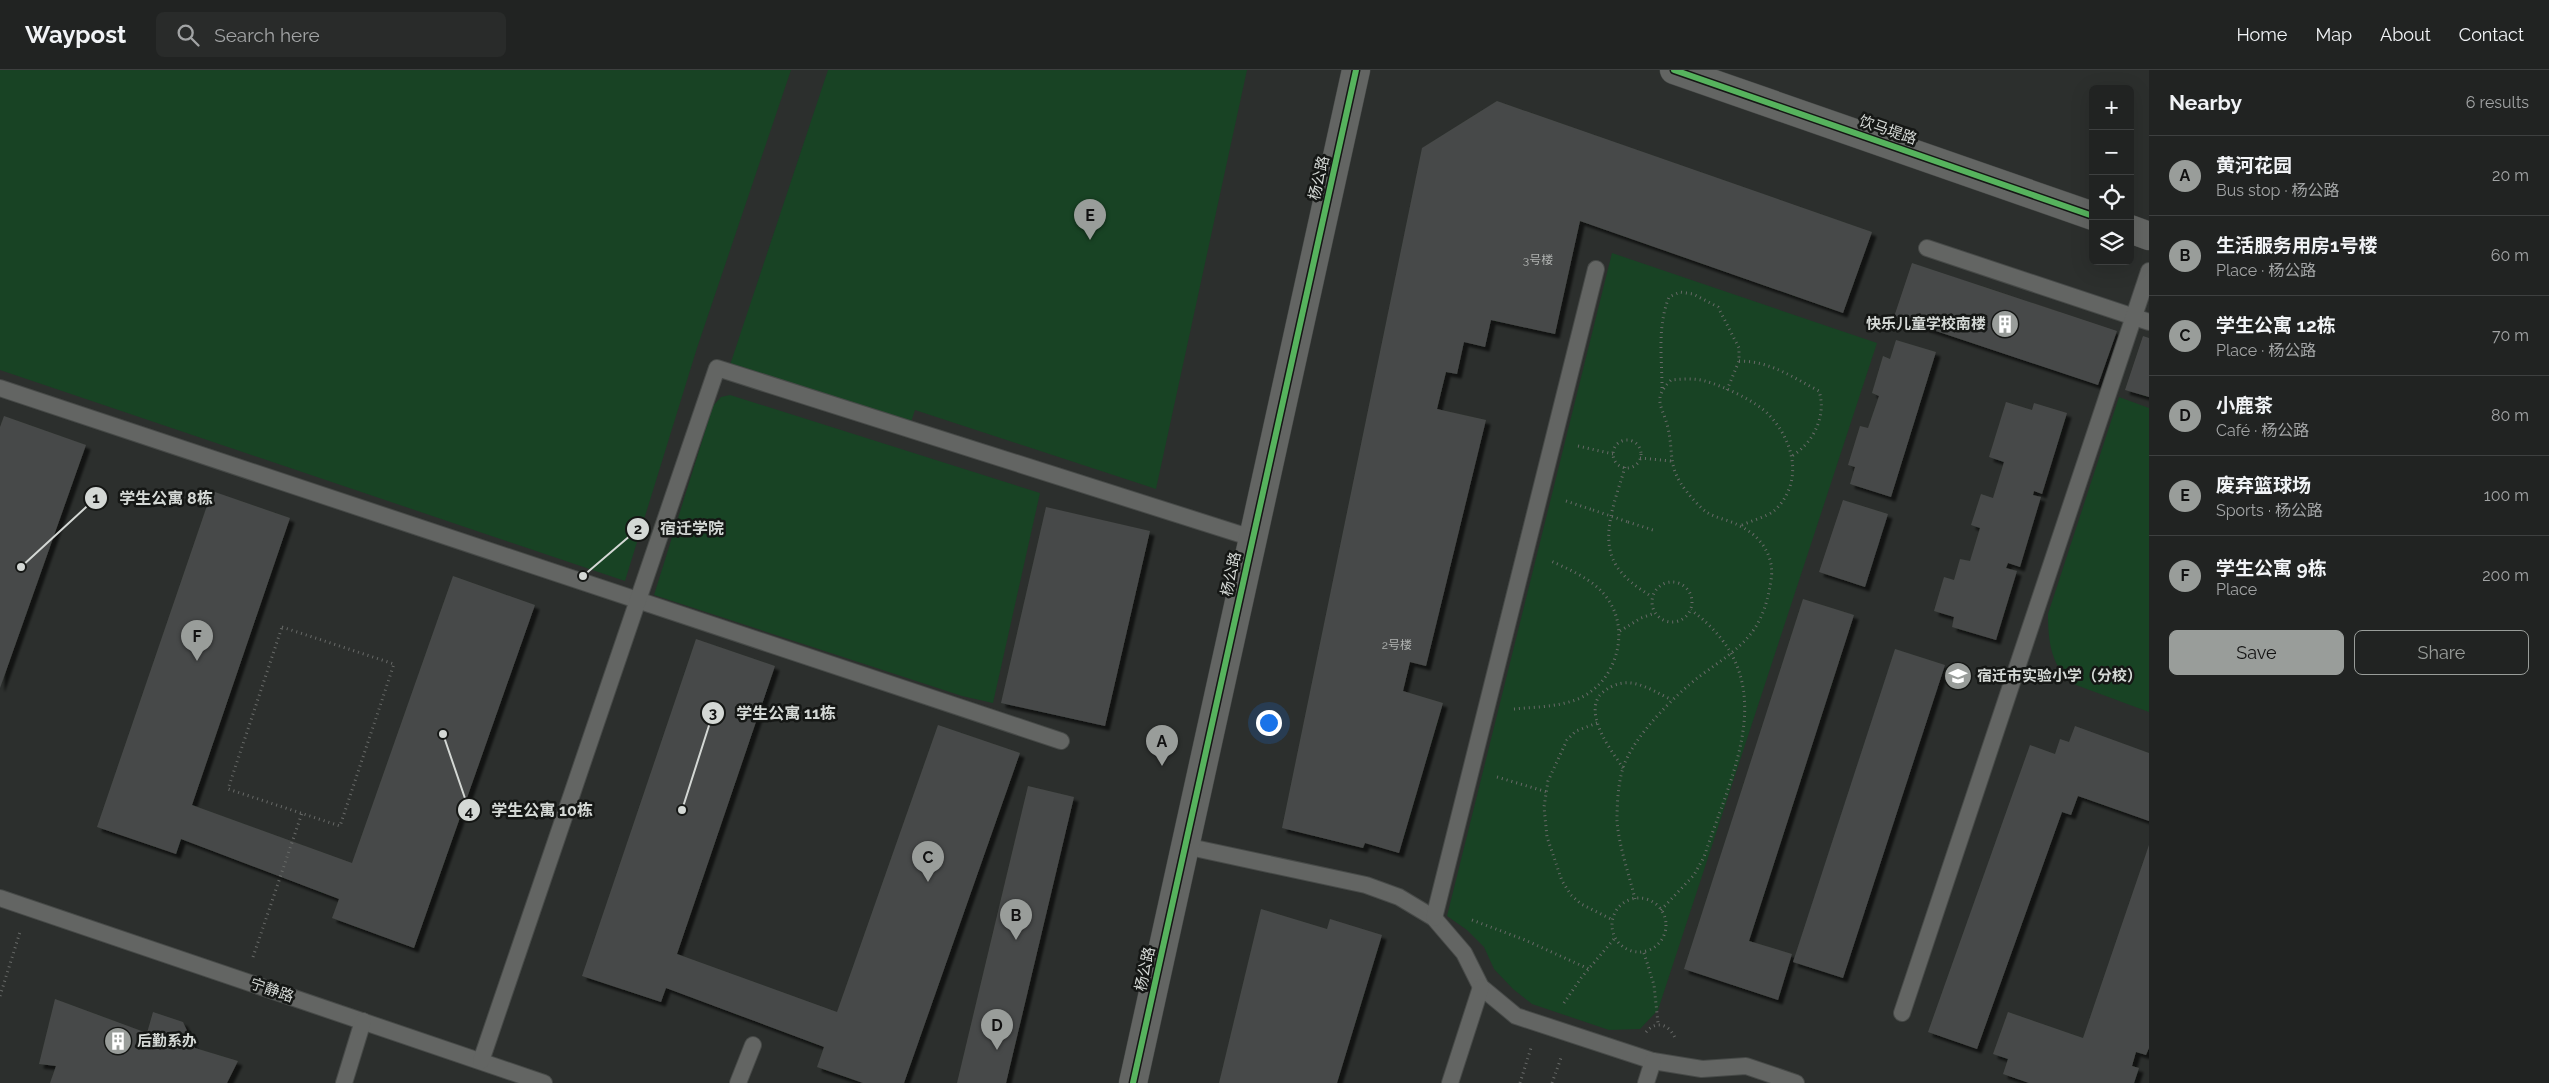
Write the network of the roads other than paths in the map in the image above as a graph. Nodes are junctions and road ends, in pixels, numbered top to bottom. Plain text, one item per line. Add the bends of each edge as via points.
1 (1356, 70) edge
2 (1674, 70) edge
3 (2089, 215) edge
4 (2134, 230) edge
5 (2149, 236) edge
6 (1927, 248) dead end
7 (1596, 269) dead end
8 (2149, 271) edge
9 (2141, 320) edge
10 (0, 388) edge
11 (1252, 538) junction
12 (637, 600) junction
13 (1062, 741) dead end
14 (1185, 846) junction
15 (0, 898) edge
16 (1435, 912) junction
17 (1481, 986) junction
18 (1902, 1013) dead end
19 (363, 1021) junction
20 (752, 1045) dead end
21 (1654, 1060) junction
22 (481, 1061) junction
23 (344, 1083) edge
24 (544, 1083) edge
25 (738, 1083) edge
26 (1133, 1083) edge
27 (1450, 1083) edge
28 (1646, 1083) edge
29 (1796, 1083) edge

1 - 11 street, 杨公路
2 - 3 street, 饮马堤路
4 - 5 street
6 - 9 lane
7 - 16 lane
8 - 9 lane
9 - 18 lane
10 - 12 lane
11 - 12 lane via 717,368
11 - 14 street, 杨公路
12 - 13 lane
12 - 22 lane
14 - 16 lane via 1366,885
14 - 26 street, 杨公路
15 - 19 lane, 宁静路
16 - 17 lane via 1464,953
17 - 21 lane via 1516,1016
17 - 27 lane
19 - 22 lane, 宁静路
19 - 23 lane
20 - 25 lane
21 - 28 lane
21 - 29 lane via 1702,1069 1746,1066
22 - 24 lane, 宁静路

